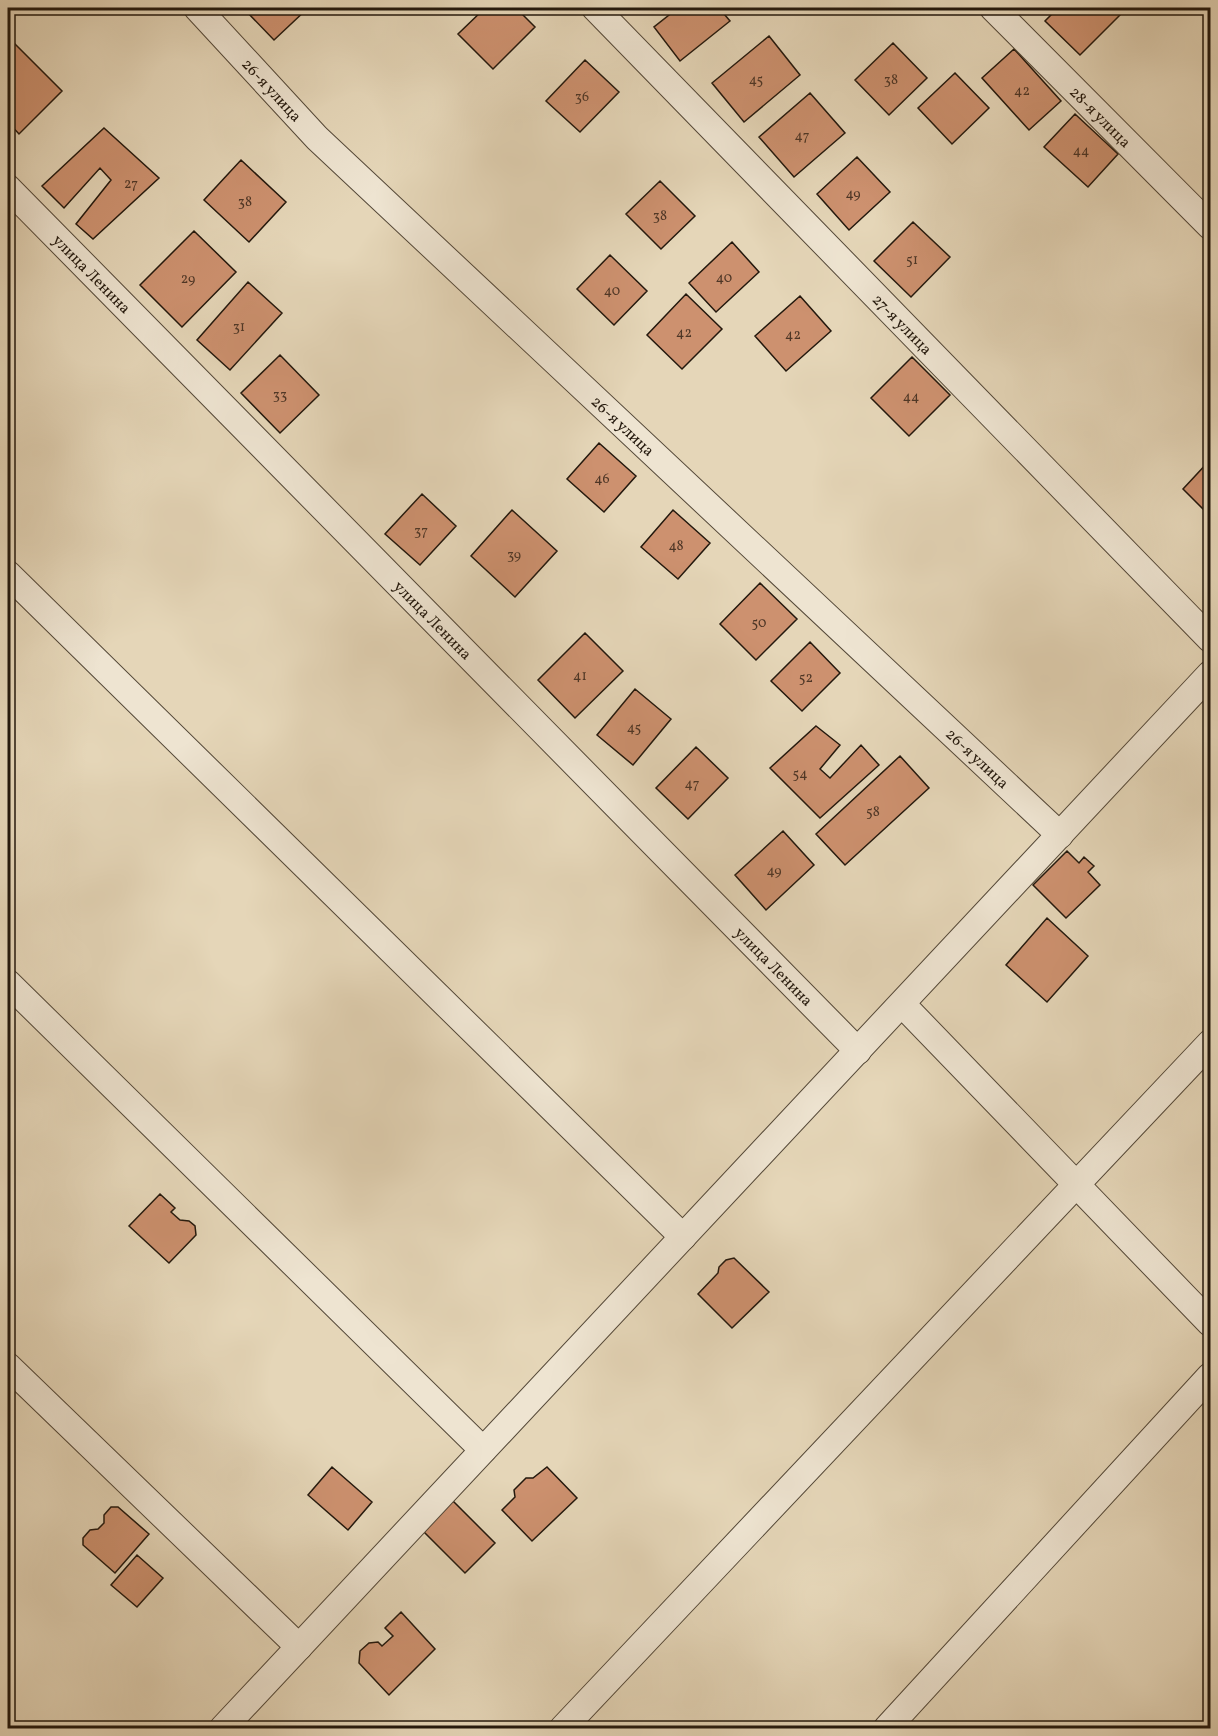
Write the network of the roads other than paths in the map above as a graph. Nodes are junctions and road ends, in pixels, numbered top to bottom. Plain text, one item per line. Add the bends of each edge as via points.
1 (197, 8) edge
2 (595, 8) edge
3 (993, 8) edge
4 (8, 188) edge
5 (1210, 226) edge
6 (8, 574) edge
7 (1210, 639) edge
8 (1210, 674) edge
9 (1060, 835) junction
10 (8, 983) edge
11 (902, 1004) junction
12 (1210, 1043) edge
13 (858, 1051) junction
14 (1077, 1185) junction
15 (682, 1238) junction
16 (1210, 1323) edge
17 (8, 1366) edge
18 (1210, 1376) edge
19 (483, 1450) junction
20 (298, 1647) junction
21 (223, 1728) edge
22 (563, 1728) edge
23 (887, 1728) edge

1 - 9 street, 26-я улица via 317,138
2 - 7 street, 27-я улица
3 - 5 street, 28-я улица
4 - 13 street, улица Ленина
6 - 15 street
8 - 9 street
9 - 11 street
10 - 19 street
11 - 13 street
11 - 14 street
12 - 14 street
13 - 15 street
14 - 16 street
14 - 22 street
15 - 19 street
17 - 20 street
18 - 23 street
19 - 20 street
20 - 21 street

